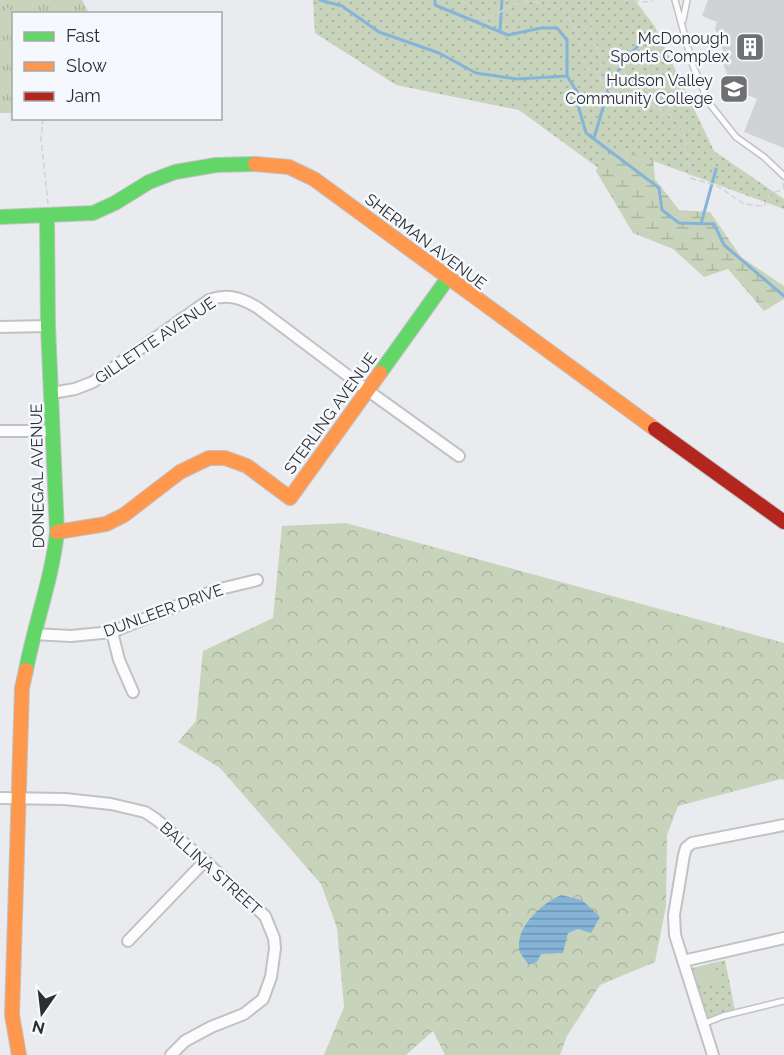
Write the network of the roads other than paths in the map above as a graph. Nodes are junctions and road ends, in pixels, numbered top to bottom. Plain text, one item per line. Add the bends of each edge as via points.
1 (675, 0) edge
2 (687, 0) edge
3 (682, 25) junction
4 (784, 176) edge
5 (47, 216) junction
6 (0, 217) edge
7 (448, 279) junction
8 (48, 326) junction
9 (0, 327) edge
10 (367, 390) junction
11 (52, 393) junction
12 (0, 431) edge
13 (53, 431) junction
14 (459, 456) dead end
15 (784, 522) edge
16 (57, 532) junction
17 (257, 580) dead end
18 (112, 632) junction
19 (33, 634) junction
20 (133, 692) dead end
21 (0, 798) edge
22 (19, 798) junction
23 (784, 825) edge
24 (205, 861) junction
25 (784, 938) edge
26 (128, 941) dead end
27 (683, 961) junction
28 (784, 1001) edge
29 (703, 1024) junction
30 (19, 1055) edge
31 (171, 1055) edge
32 (713, 1055) edge

1 - 3 lane
2 - 3 lane
3 - 4 lane via 693,66 709,103 736,137
5 - 6 street, SHERMAN AVENUE
5 - 7 street, SHERMAN AVENUE via 93,213 108,208 147,183 184,170 228,163 284,166 314,178
5 - 8 street, DONEGAL AVENUE
7 - 10 street, STERLING AVENUE
7 - 15 street, SHERMAN AVENUE
8 - 9 street
8 - 11 street, DONEGAL AVENUE
10 - 11 street, GILLETTE AVENUE via 246,300 219,296 93,382
10 - 14 street, GILLETTE AVENUE
10 - 16 street, STERLING AVENUE via 290,498 247,466 225,458 209,458 180,472 106,524
11 - 13 street, DONEGAL AVENUE
12 - 13 street
13 - 16 street, DONEGAL AVENUE
16 - 19 street, DONEGAL AVENUE via 54,563
17 - 18 street, DUNLEER DRIVE via 216,590
18 - 19 street, DUNLEER DRIVE via 80,636
18 - 20 street
19 - 22 street, DONEGAL AVENUE via 22,688
21 - 22 street, BALLINA STREET
22 - 24 street, BALLINA STREET via 111,804 145,812
22 - 30 street, DONEGAL AVENUE via 12,1015
23 - 27 street via 692,843 686,848 674,926
24 - 26 street
24 - 31 street, BALLINA STREET via 265,916 275,948 271,977 257,1006 211,1027
25 - 27 street
27 - 29 street
28 - 29 lane
29 - 32 street

